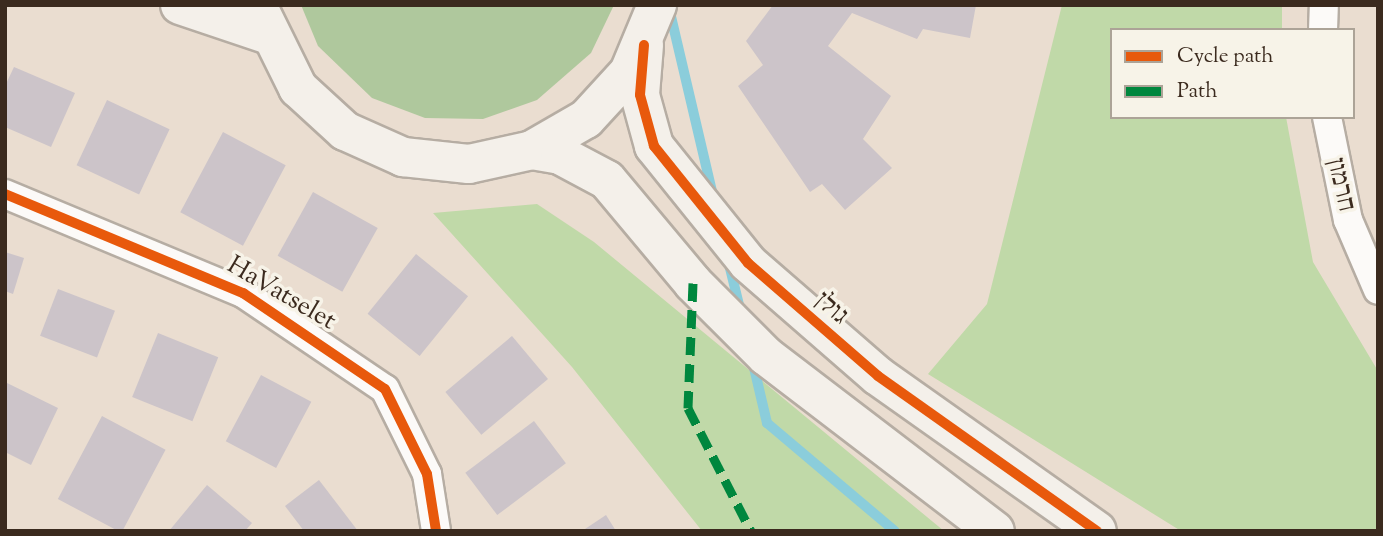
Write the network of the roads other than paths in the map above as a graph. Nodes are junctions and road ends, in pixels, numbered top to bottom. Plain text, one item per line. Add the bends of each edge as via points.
1 (180, 5) edge
2 (657, 5) edge
3 (1325, 5) edge
4 (262, 20) edge
5 (1323, 28) edge
6 (644, 45) junction
7 (1327, 119) edge
8 (532, 150) junction
9 (5, 194) edge
10 (1378, 290) edge
11 (436, 531) edge
12 (995, 531) edge
13 (1097, 531) edge

1 - 4 street
2 - 6 street
3 - 5 street
4 - 8 street via 312,104 372,146 436,163 470,164
6 - 8 street via 610,97
6 - 13 street, גולן via 640,95 654,146 748,263 878,376
7 - 10 street, חרמון via 1348,220
8 - 12 street via 560,155 607,180 766,356
9 - 11 street, HaVatselet via 243,293 386,389 427,474

